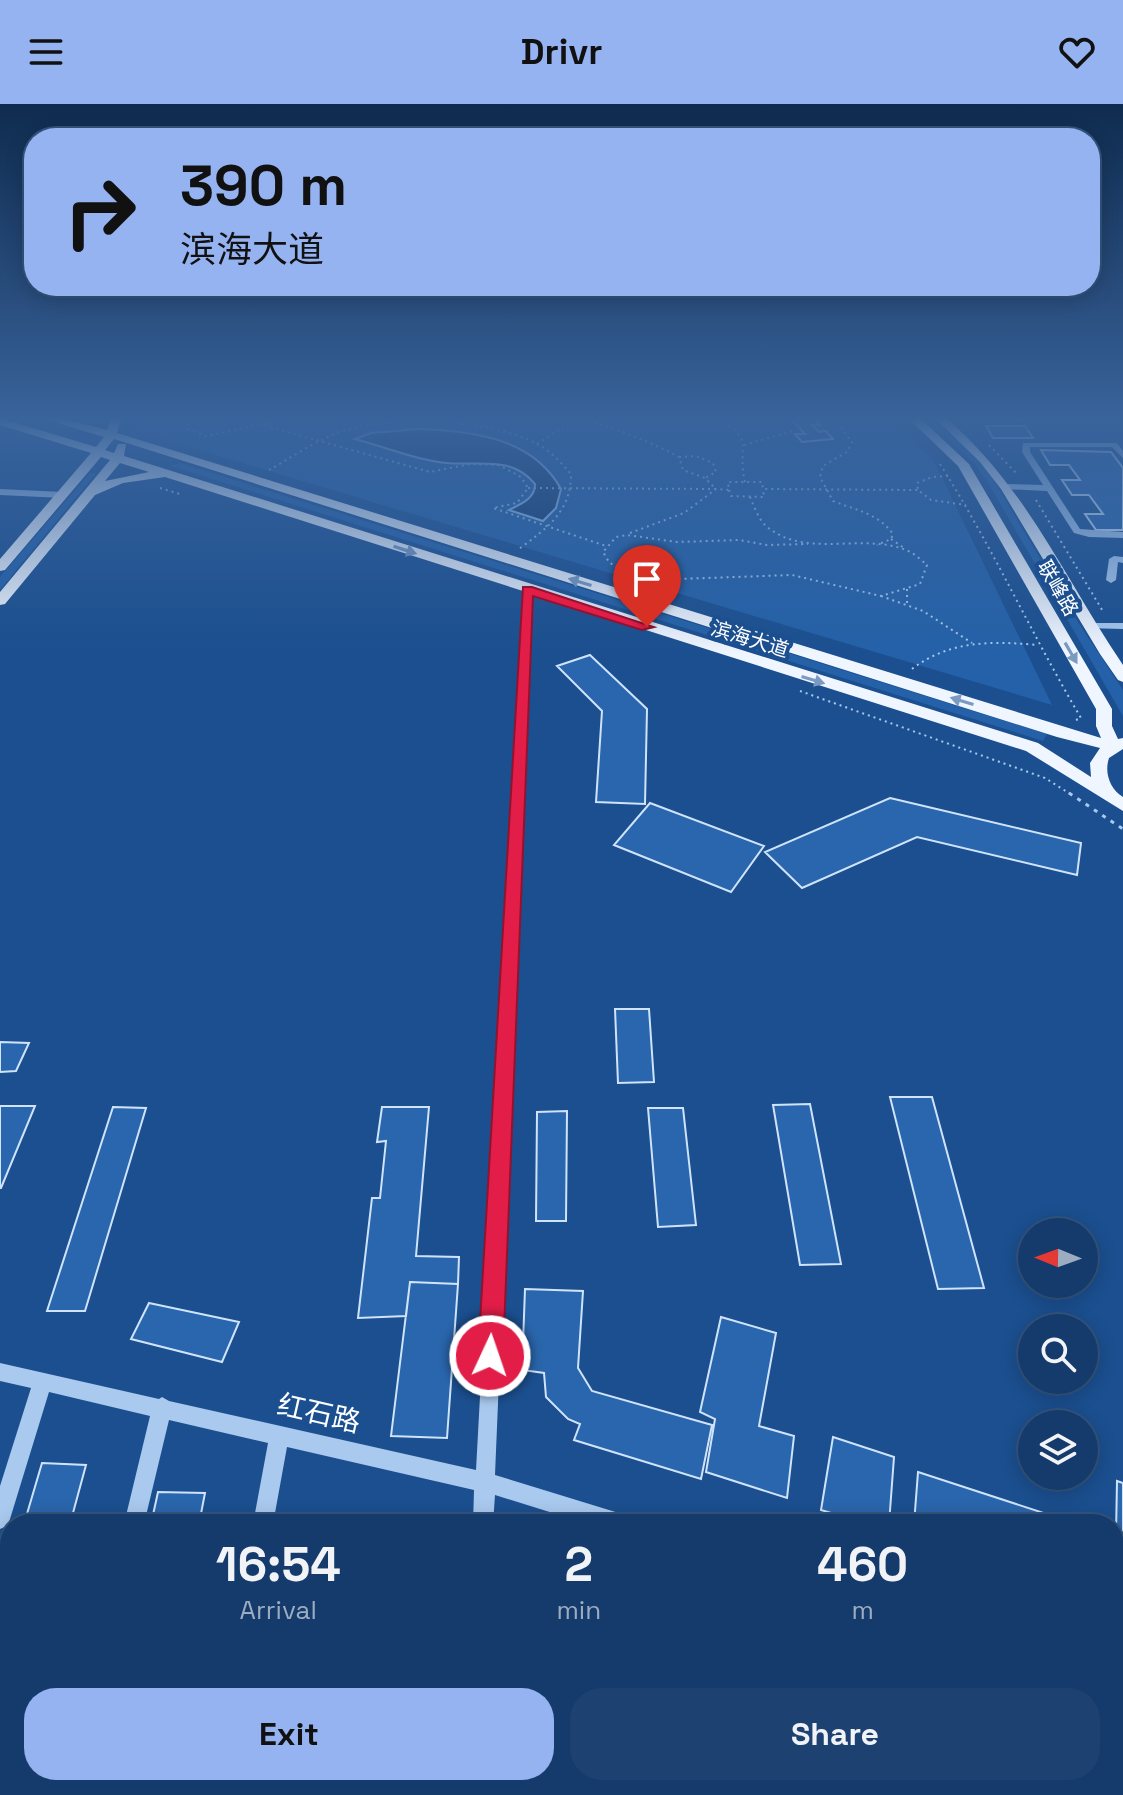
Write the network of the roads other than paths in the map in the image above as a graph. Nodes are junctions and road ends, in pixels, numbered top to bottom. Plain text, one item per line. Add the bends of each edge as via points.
1 (62, 496) edge
2 (87, 496) edge
3 (240, 496) edge
4 (305, 496) edge
5 (981, 496) edge
6 (1012, 496) edge
7 (1055, 496) edge
8 (1123, 535) edge
9 (1123, 560) edge
10 (0, 567) edge
11 (1111, 580) dead end
12 (527, 590) junction
13 (0, 601) edge
14 (1089, 626) junction
15 (1123, 626) edge
16 (1123, 677) edge
17 (1118, 745) edge
18 (1123, 805) edge
19 (0, 1372) edge
20 (42, 1383) junction
21 (162, 1407) junction
22 (279, 1434) junction
23 (484, 1482) junction
24 (2, 1514) edge
25 (136, 1514) edge
26 (265, 1514) edge
27 (483, 1514) edge
28 (589, 1514) edge

1 - 10 main road
2 - 13 main road
3 -> 12 main road, 滨海大道
17 -> 4 main road, 滨海大道
5 -> 17 main road, 联峰路 via 1104,709 1104,726
6 - 14 main road, 联峰路
7 - 8 street via 1077,531
9 - 11 street via 1114,559
12 -> 18 main road, 滨海大道 via 1032,747
12 - 23 street
14 - 15 street
14 - 16 main road, 联峰路
17 - 18 main road via 1101,755 1096,766 1104,787
19 - 20 street, 红石路
20 - 21 street, 红石路
20 - 24 street
21 - 22 street, 红石路
21 - 25 street
22 - 23 street, 红石路
22 - 26 street
23 - 27 street
23 - 28 street, 红石路

